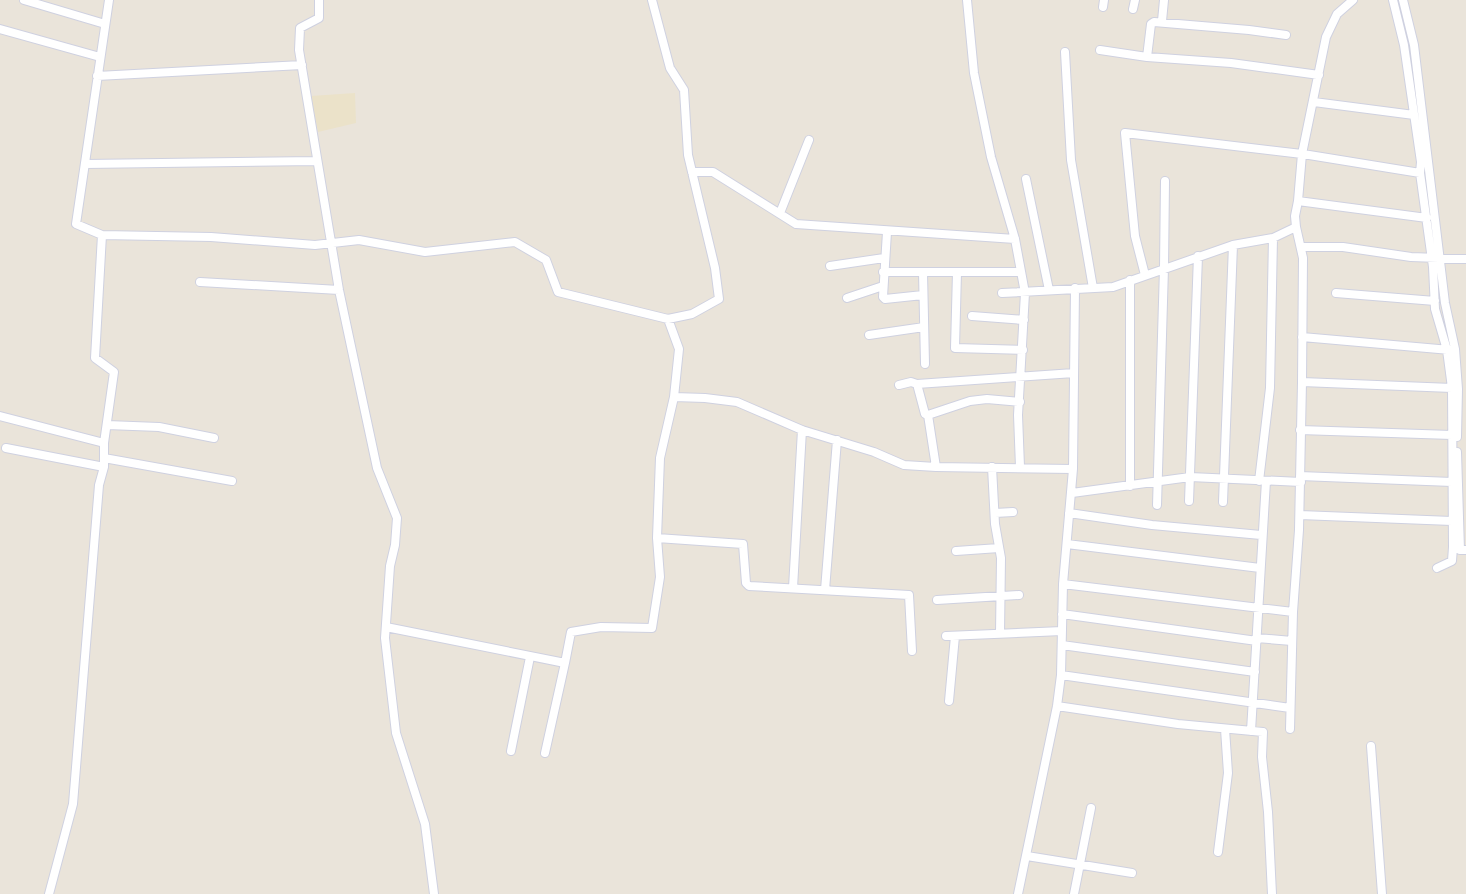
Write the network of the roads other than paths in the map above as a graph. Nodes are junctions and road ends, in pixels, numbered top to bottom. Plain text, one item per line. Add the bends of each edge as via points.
1 (24, 0) edge
2 (110, 0) edge
3 (318, 0) edge
4 (652, 0) edge
5 (967, 0) edge
6 (1135, 0) edge
7 (1164, 0) edge
8 (1353, 0) edge
9 (1393, 0) edge
10 (1403, 0) edge
11 (1133, 9) dead end
12 (1162, 21) junction
13 (105, 24) junction
14 (0, 29) edge
15 (1286, 35) dead end
16 (1100, 50) dead end
17 (1065, 52) dead end
18 (100, 57) junction
19 (1147, 57) junction
20 (302, 65) junction
21 (1319, 75) junction
22 (97, 76) junction
23 (1314, 102) junction
24 (1414, 115) junction
25 (809, 140) dead end
26 (1303, 154) junction
27 (317, 161) junction
28 (85, 164) junction
29 (692, 172) junction
30 (1420, 173) junction
31 (1026, 179) dead end
32 (1165, 181) dead end
33 (1298, 201) junction
34 (780, 213) junction
35 (1427, 218) junction
36 (1296, 227) junction
37 (887, 232) junction
38 (102, 235) junction
39 (1273, 238) junction
40 (1015, 239) junction
41 (332, 242) junction
42 (1233, 245) junction
43 (1301, 247) junction
44 (1198, 256) junction
45 (884, 258) junction
46 (1431, 259) junction
47 (1466, 259) edge
48 (1441, 260) junction
49 (831, 266) dead end
50 (1164, 268) junction
51 (883, 272) junction
52 (923, 272) junction
53 (957, 272) junction
54 (1021, 272) junction
55 (1145, 275) junction
56 (1130, 280) junction
57 (200, 282) dead end
58 (883, 286) junction
59 (1075, 288) junction
60 (1093, 288) junction
61 (339, 290) junction
62 (1049, 290) junction
63 (1002, 293) dead end
64 (1025, 293) junction
65 (1336, 293) dead end
66 (924, 295) junction
67 (847, 298) dead end
68 (1435, 301) junction
69 (972, 316) dead end
70 (668, 319) junction
71 (1024, 320) junction
72 (924, 327) junction
73 (869, 335) dead end
74 (1302, 337) junction
75 (1023, 350) junction
76 (1451, 350) junction
77 (925, 364) dead end
78 (1074, 373) junction
79 (1022, 376) junction
80 (1302, 382) junction
81 (917, 384) junction
82 (899, 385) dead end
83 (1452, 388) junction
84 (674, 397) junction
85 (1020, 402) junction
86 (928, 415) junction
87 (0, 416) edge
88 (107, 424) junction
89 (802, 430) junction
90 (1300, 430) junction
91 (1452, 435) junction
92 (214, 438) dead end
93 (837, 440) junction
94 (104, 443) junction
95 (6, 448) dead end
96 (104, 458) junction
97 (104, 467) junction
98 (936, 467) junction
99 (992, 467) junction
100 (1020, 467) junction
101 (1073, 469) junction
102 (1190, 477) junction
103 (1224, 479) junction
104 (1300, 479) junction
105 (232, 481) dead end
106 (1157, 481) junction
107 (1262, 481) junction
108 (1452, 482) junction
109 (1130, 486) junction
110 (1072, 493) junction
111 (1189, 501) dead end
112 (1223, 502) dead end
113 (1462, 504) edge
114 (1157, 505) dead end
115 (1013, 512) dead end
116 (995, 513) junction
117 (1069, 513) junction
118 (1300, 515) junction
119 (1452, 521) junction
120 (1261, 535) junction
121 (657, 538) junction
122 (1067, 544) junction
123 (999, 548) junction
124 (1466, 550) edge
125 (956, 551) dead end
126 (1260, 568) junction
127 (1437, 568) dead end
128 (1063, 584) junction
129 (793, 588) junction
130 (825, 590) junction
131 (1019, 595) dead end
132 (1001, 597) junction
133 (937, 600) dead end
134 (1259, 609) junction
135 (1293, 612) junction
136 (1062, 614) junction
137 (386, 627) junction
138 (1062, 631) junction
139 (1000, 633) junction
140 (1257, 639) junction
141 (1292, 642) junction
142 (1062, 645) junction
143 (912, 651) dead end
144 (530, 657) junction
145 (565, 663) junction
146 (1255, 672) junction
147 (1061, 675) junction
148 (949, 701) dead end
149 (1253, 701) junction
150 (1057, 706) junction
151 (1290, 708) junction
152 (1225, 729) junction
153 (1290, 729) dead end
154 (1251, 731) junction
155 (1371, 746) dead end
156 (511, 752) dead end
157 (545, 753) dead end
158 (1091, 808) dead end
159 (1218, 852) dead end
160 (1027, 856) junction
161 (1080, 865) junction
162 (1132, 873) dead end
163 (49, 894) edge
164 (434, 894) edge
165 (1018, 894) edge
166 (1074, 894) edge
167 (1272, 894) edge
168 (1382, 894) edge

1 - 13 street
2 - 13 street
3 - 20 street via 319,18 300,28
4 - 29 street via 670,68 684,90
5 - 40 street via 974,73 991,156
6 - 11 street
7 - 12 street
8 - 21 street via 1337,14
9 - 24 street
10 - 48 street via 1414,45
12 - 15 street
12 - 19 street via 1151,24
13 - 18 street
14 - 18 street
16 - 19 street
17 - 60 street via 1071,160
18 - 22 street
19 - 21 street
20 - 22 street
20 - 27 street
21 - 23 street
22 - 28 street
23 - 24 street
23 - 26 street
24 - 30 street
25 - 34 street
26 - 30 street
26 - 33 street
26 - 55 street via 1125,133 1135,236
27 - 28 street
27 - 41 street
28 - 38 street via 76,224
29 - 34 street via 713,172
29 - 70 street via 715,268 718,299 692,314
30 - 35 street
31 - 62 street
32 - 50 street
33 - 35 street
33 - 36 street
34 - 37 street via 796,224
35 - 46 street
36 - 39 street
36 - 43 street
37 - 40 street
37 - 45 street
38 - 41 street via 211,237 315,245
38 - 88 street via 95,358 114,372
39 - 42 street
39 - 107 street via 1270,388
40 - 54 street
41 - 61 street
41 - 70 street via 359,240 425,252 515,242 546,260 558,292
42 - 44 street
42 - 103 street
43 - 46 street via 1344,247
43 - 74 street
44 - 50 street
44 - 102 street
45 - 49 street
45 - 51 street
46 - 48 street
46 - 68 street
47 - 48 street
48 - 76 street
50 - 55 street
50 - 106 street
51 - 52 street
51 - 58 street
52 - 53 street
52 - 66 street
53 - 54 street
53 - 75 street via 955,348
54 - 64 street
55 - 56 street
56 - 60 street via 1113,287
56 - 109 street
57 - 61 street
58 - 66 street via 885,299
58 - 67 street
59 - 60 street
59 - 62 street
59 - 78 street
61 - 137 street via 377,468 397,518
62 - 64 street
63 - 64 street
64 - 71 street
65 - 68 street
66 - 72 street
68 - 76 street
69 - 71 street
70 - 84 street via 679,349
71 - 75 street
72 - 73 street
72 - 77 street
74 - 76 street
74 - 80 street
75 - 79 street
76 - 83 street
76 - 113 street via 1458,389
78 - 79 street
78 - 101 street
79 - 81 street
79 - 85 street
80 - 83 street
80 - 90 street
81 - 82 street
81 - 86 street
83 - 91 street
84 - 89 street via 737,402
84 - 121 street via 660,458
85 - 86 street via 970,401
85 - 100 street
86 - 98 street
87 - 94 street
88 - 92 street
88 - 94 street
89 - 93 street
89 - 129 street
90 - 91 street
90 - 104 street
91 - 108 street
93 - 98 street via 904,465
93 - 130 street
94 - 96 street
95 - 97 street
96 - 97 street
96 - 105 street
97 - 163 street via 99,485 73,804
98 - 99 street
99 - 100 street
99 - 116 street
100 - 101 street
101 - 110 street
102 - 103 street
102 - 106 street
102 - 111 street
103 - 107 street
103 - 112 street
104 - 107 street
104 - 108 street
104 - 118 street
106 - 109 street
106 - 114 street
107 - 120 street
108 - 119 street
109 - 110 street
110 - 117 street
113 - 124 street via 1460,550
115 - 116 street
116 - 123 street
117 - 120 street
117 - 122 street
118 - 119 street
118 - 135 street
119 - 127 street via 1452,561
120 - 126 street
121 - 129 street via 743,544 747,585
121 - 145 street via 660,577 652,628 601,627 571,632
122 - 126 street
122 - 128 street
123 - 125 street
123 - 132 street
126 - 134 street
128 - 134 street
128 - 136 street
129 - 130 street
130 - 143 street via 909,595
131 - 132 street
132 - 133 street
132 - 139 street
134 - 135 street
134 - 140 street
135 - 141 street
136 - 138 street
136 - 140 street
137 - 144 street
137 - 164 street via 396,732 425,824
138 - 139 street
138 - 142 street
139 - 148 street via 951,636
140 - 141 street
140 - 146 street
141 - 151 street
142 - 146 street
142 - 147 street
144 - 145 street
144 - 156 street
145 - 157 street
146 - 149 street
147 - 149 street
147 - 150 street
149 - 151 street
149 - 154 street
150 - 152 street
150 - 160 street
151 - 153 street
152 - 154 street
152 - 159 street via 1228,773
154 - 167 street via 1263,733
155 - 168 street
158 - 161 street
160 - 161 street
160 - 165 street
161 - 162 street
161 - 166 street

